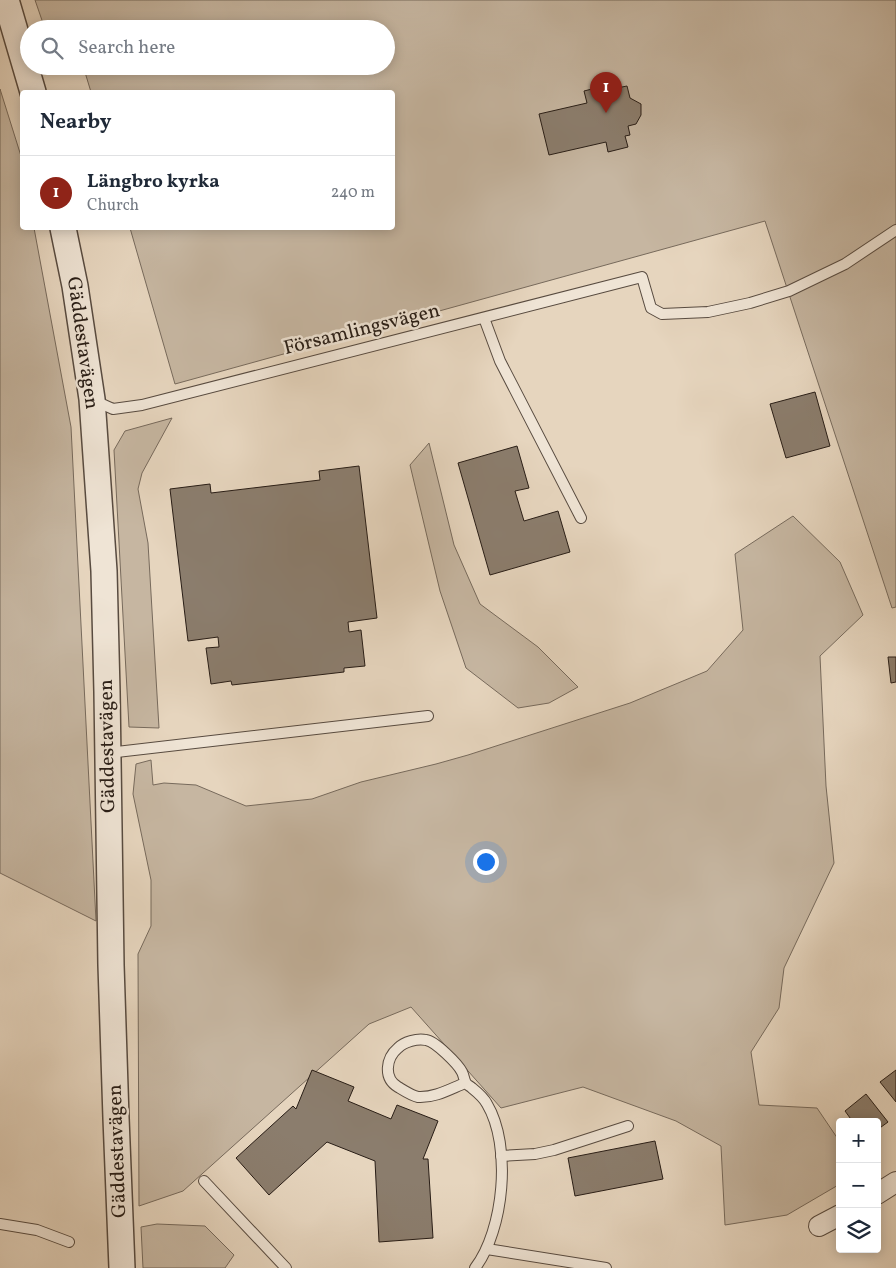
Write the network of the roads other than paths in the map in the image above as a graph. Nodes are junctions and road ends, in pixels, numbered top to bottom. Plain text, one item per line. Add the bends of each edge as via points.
1 (6, 0) edge
2 (20, 48) edge
3 (28, 75) edge
4 (32, 90) edge
5 (64, 230) edge
6 (896, 230) edge
7 (484, 318) junction
8 (92, 400) junction
9 (581, 518) dead end
10 (428, 716) dead end
11 (108, 753) junction
12 (465, 1083) junction
13 (628, 1126) dead end
14 (501, 1156) junction
15 (204, 1181) dead end
16 (896, 1182) edge
17 (881, 1191) edge
18 (836, 1217) edge
19 (0, 1224) edge
20 (819, 1226) dead end
21 (69, 1242) dead end
22 (487, 1249) junction
23 (122, 1268) edge
24 (286, 1268) edge
25 (475, 1268) edge
26 (606, 1268) edge

1 - 2 street
3 - 4 street
5 - 8 street, Gäddestavägen
6 - 7 lane, Församlingsvägen via 844,264 789,291 708,312 662,314 651,308 642,277
7 - 8 lane, Församlingsvägen via 142,405 113,409
7 - 9 lane via 500,360
8 - 11 street, Gäddestavägen via 104,571
10 - 11 lane
11 - 23 street, Gäddestavägen via 111,975
12 - 12 lane via 463,1073 454,1062 432,1041 425,1039 407,1042 398,1048 388,1066 389,1078 396,1086 417,1097 441,1094
12 - 14 lane via 486,1102 493,1115
13 - 14 lane via 554,1150
14 - 22 lane via 501,1190
15 - 24 lane
16 - 17 street
18 - 20 street
19 - 21 lane via 37,1230
22 - 25 lane
22 - 26 lane

